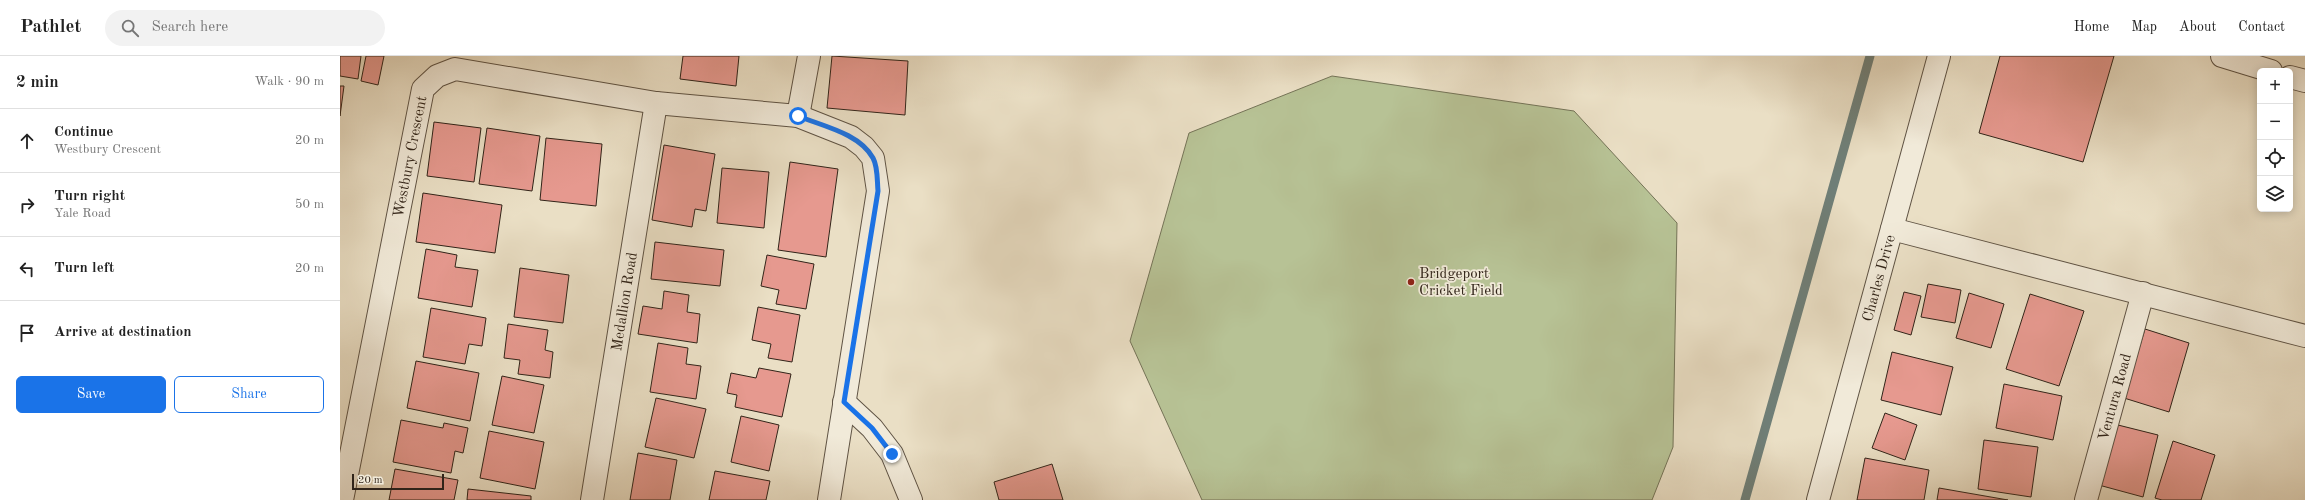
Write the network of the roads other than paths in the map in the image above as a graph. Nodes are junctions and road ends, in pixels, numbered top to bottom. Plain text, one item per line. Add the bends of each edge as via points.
1 (809, 56) edge
2 (1939, 56) edge
3 (2222, 56) edge
4 (2261, 68) edge
5 (2293, 78) edge
6 (2305, 81) edge
7 (656, 103) junction
8 (798, 116) junction
9 (1892, 229) junction
10 (2143, 294) junction
11 (2305, 336) edge
12 (844, 402) junction
13 (342, 500) edge
14 (592, 500) edge
15 (829, 500) edge
16 (911, 500) edge
17 (1818, 500) edge
18 (2086, 500) edge

1 - 8 street
2 - 9 street, Charles Drive
3 - 4 street
5 - 6 street
7 - 8 street, Westbury Crescent
7 - 13 street, Westbury Crescent via 455,69 437,76 423,89
7 - 14 street, Medallion Road
8 - 12 street, Westbury Crescent via 851,137 873,158 877,174 878,191
9 - 10 street
9 - 17 street, Charles Drive
10 - 11 street
10 - 18 street, Ventura Road
12 - 15 street
12 - 16 street via 872,428 892,454

